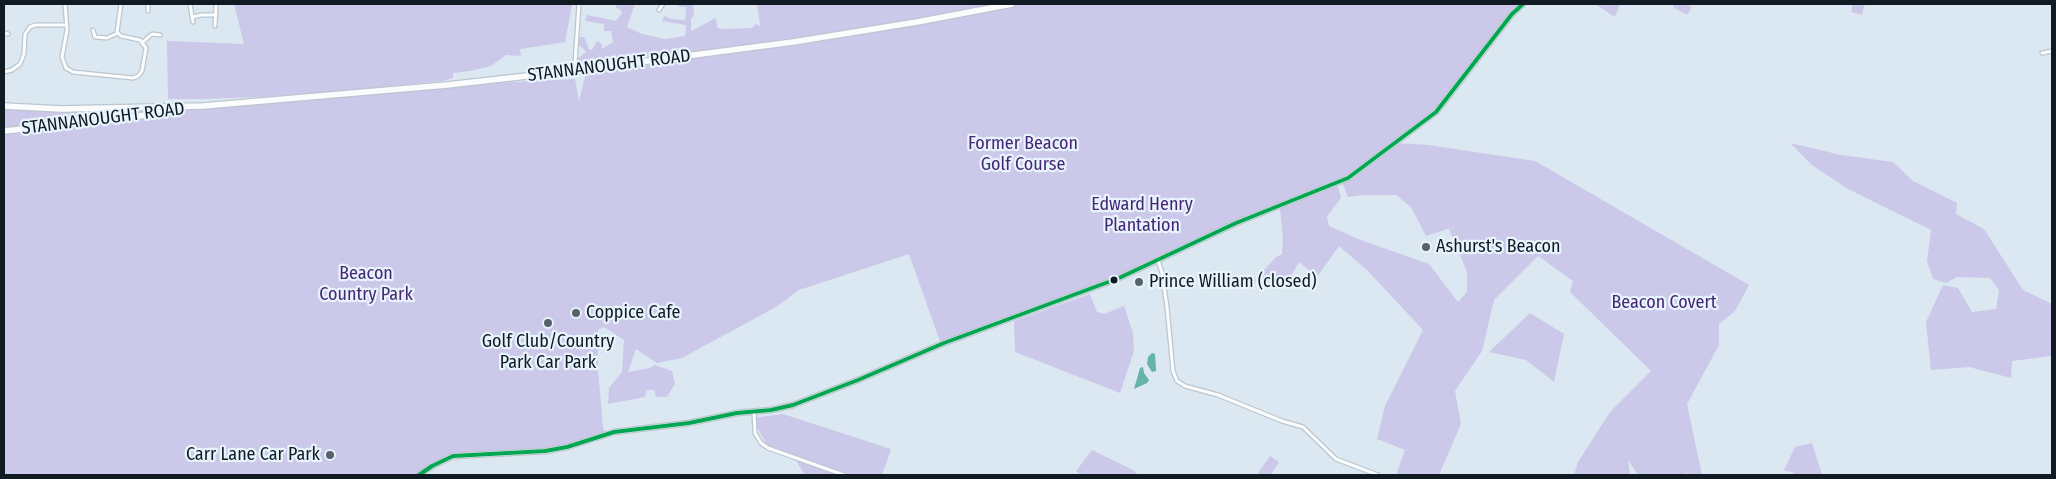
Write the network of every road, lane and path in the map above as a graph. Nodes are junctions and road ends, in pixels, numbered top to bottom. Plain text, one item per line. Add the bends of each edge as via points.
1 (65, 4) edge
2 (121, 4) edge
3 (148, 4) edge
4 (190, 4) edge
5 (580, 4) edge
6 (663, 4) edge
7 (1012, 4) edge
8 (1523, 4) edge
9 (216, 6) dead end
10 (659, 10) dead end
11 (148, 11) dead end
12 (215, 15) junction
13 (192, 17) junction
14 (192, 22) dead end
15 (67, 25) junction
16 (216, 26) dead end
17 (93, 30) dead end
18 (5, 33) edge
19 (118, 33) junction
20 (161, 35) dead end
21 (4, 37) edge
22 (143, 42) junction
23 (2052, 51) edge
24 (2042, 53) dead end
25 (575, 63) dead end
26 (4, 72) edge
27 (4, 106) edge
28 (203, 106) junction
29 (4, 131) edge
30 (1158, 259) junction
31 (754, 412) junction
32 (419, 475) edge
33 (844, 475) edge
34 (1378, 475) edge

1 - 15 street
2 - 19 street via 116,28
3 - 11 street
4 - 13 street
5 - 25 street
6 - 10 street
7 - 28 main road, STANNANOUGHT ROAD via 793,42 587,69 428,87
8 - 30 street via 1436,112 1348,178 1236,223
9 - 12 street
12 - 13 street
12 - 16 street
13 - 14 street
15 - 22 street via 62,60 73,72 138,76 146,59
15 - 26 street via 30,27 25,34 20,64
17 - 19 street via 95,37 106,38
18 - 21 street
19 - 22 street
20 - 22 street via 152,34
23 - 24 street
27 - 28 main road, STANNANOUGHT ROAD via 61,109
28 - 29 main road, STANNANOUGHT ROAD
30 - 31 street via 1094,289 944,343 800,403
30 - 34 street via 1177,381 1282,422 1303,427 1336,459
31 - 32 street via 614,432 545,451 453,456
31 - 33 street via 754,429 766,447

